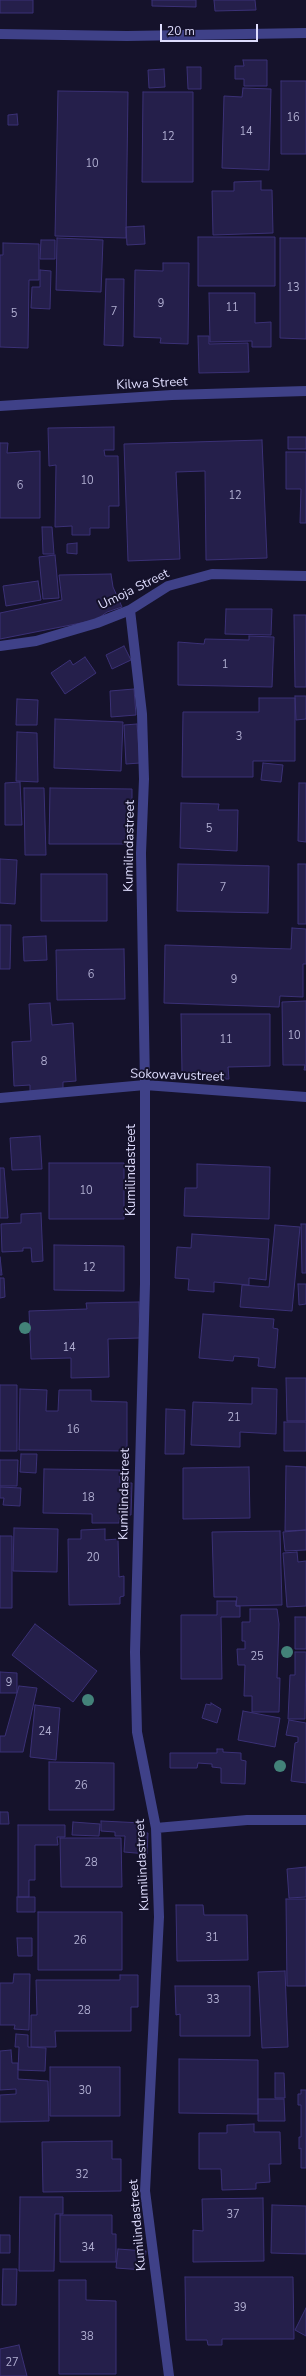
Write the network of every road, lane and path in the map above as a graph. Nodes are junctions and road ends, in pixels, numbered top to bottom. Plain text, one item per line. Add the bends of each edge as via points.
1 (306, 32) edge
2 (0, 34) edge
3 (306, 391) edge
4 (0, 406) edge
5 (306, 576) edge
6 (130, 610) junction
7 (0, 646) edge
8 (145, 1085) junction
9 (306, 1097) edge
10 (0, 1098) edge
11 (306, 1820) edge
12 (156, 1828) junction
13 (169, 2376) edge

1 - 2 street via 127,36
3 - 4 street, Kilwa Street via 157,396
5 - 6 street, Umoja Street via 212,574 168,586
6 - 7 street, Umoja Street via 97,623 36,641
6 - 8 street, Kumilindastreet via 142,714 144,779 141,861
8 - 9 street, Sokowavustreet
8 - 10 street, Sokowavustreet
8 - 12 street, Kumilindastreet via 145,1284 135,1652 138,1732
11 - 12 street via 247,1820
12 - 13 street, Kumilindastreet via 159,1917 145,2191

